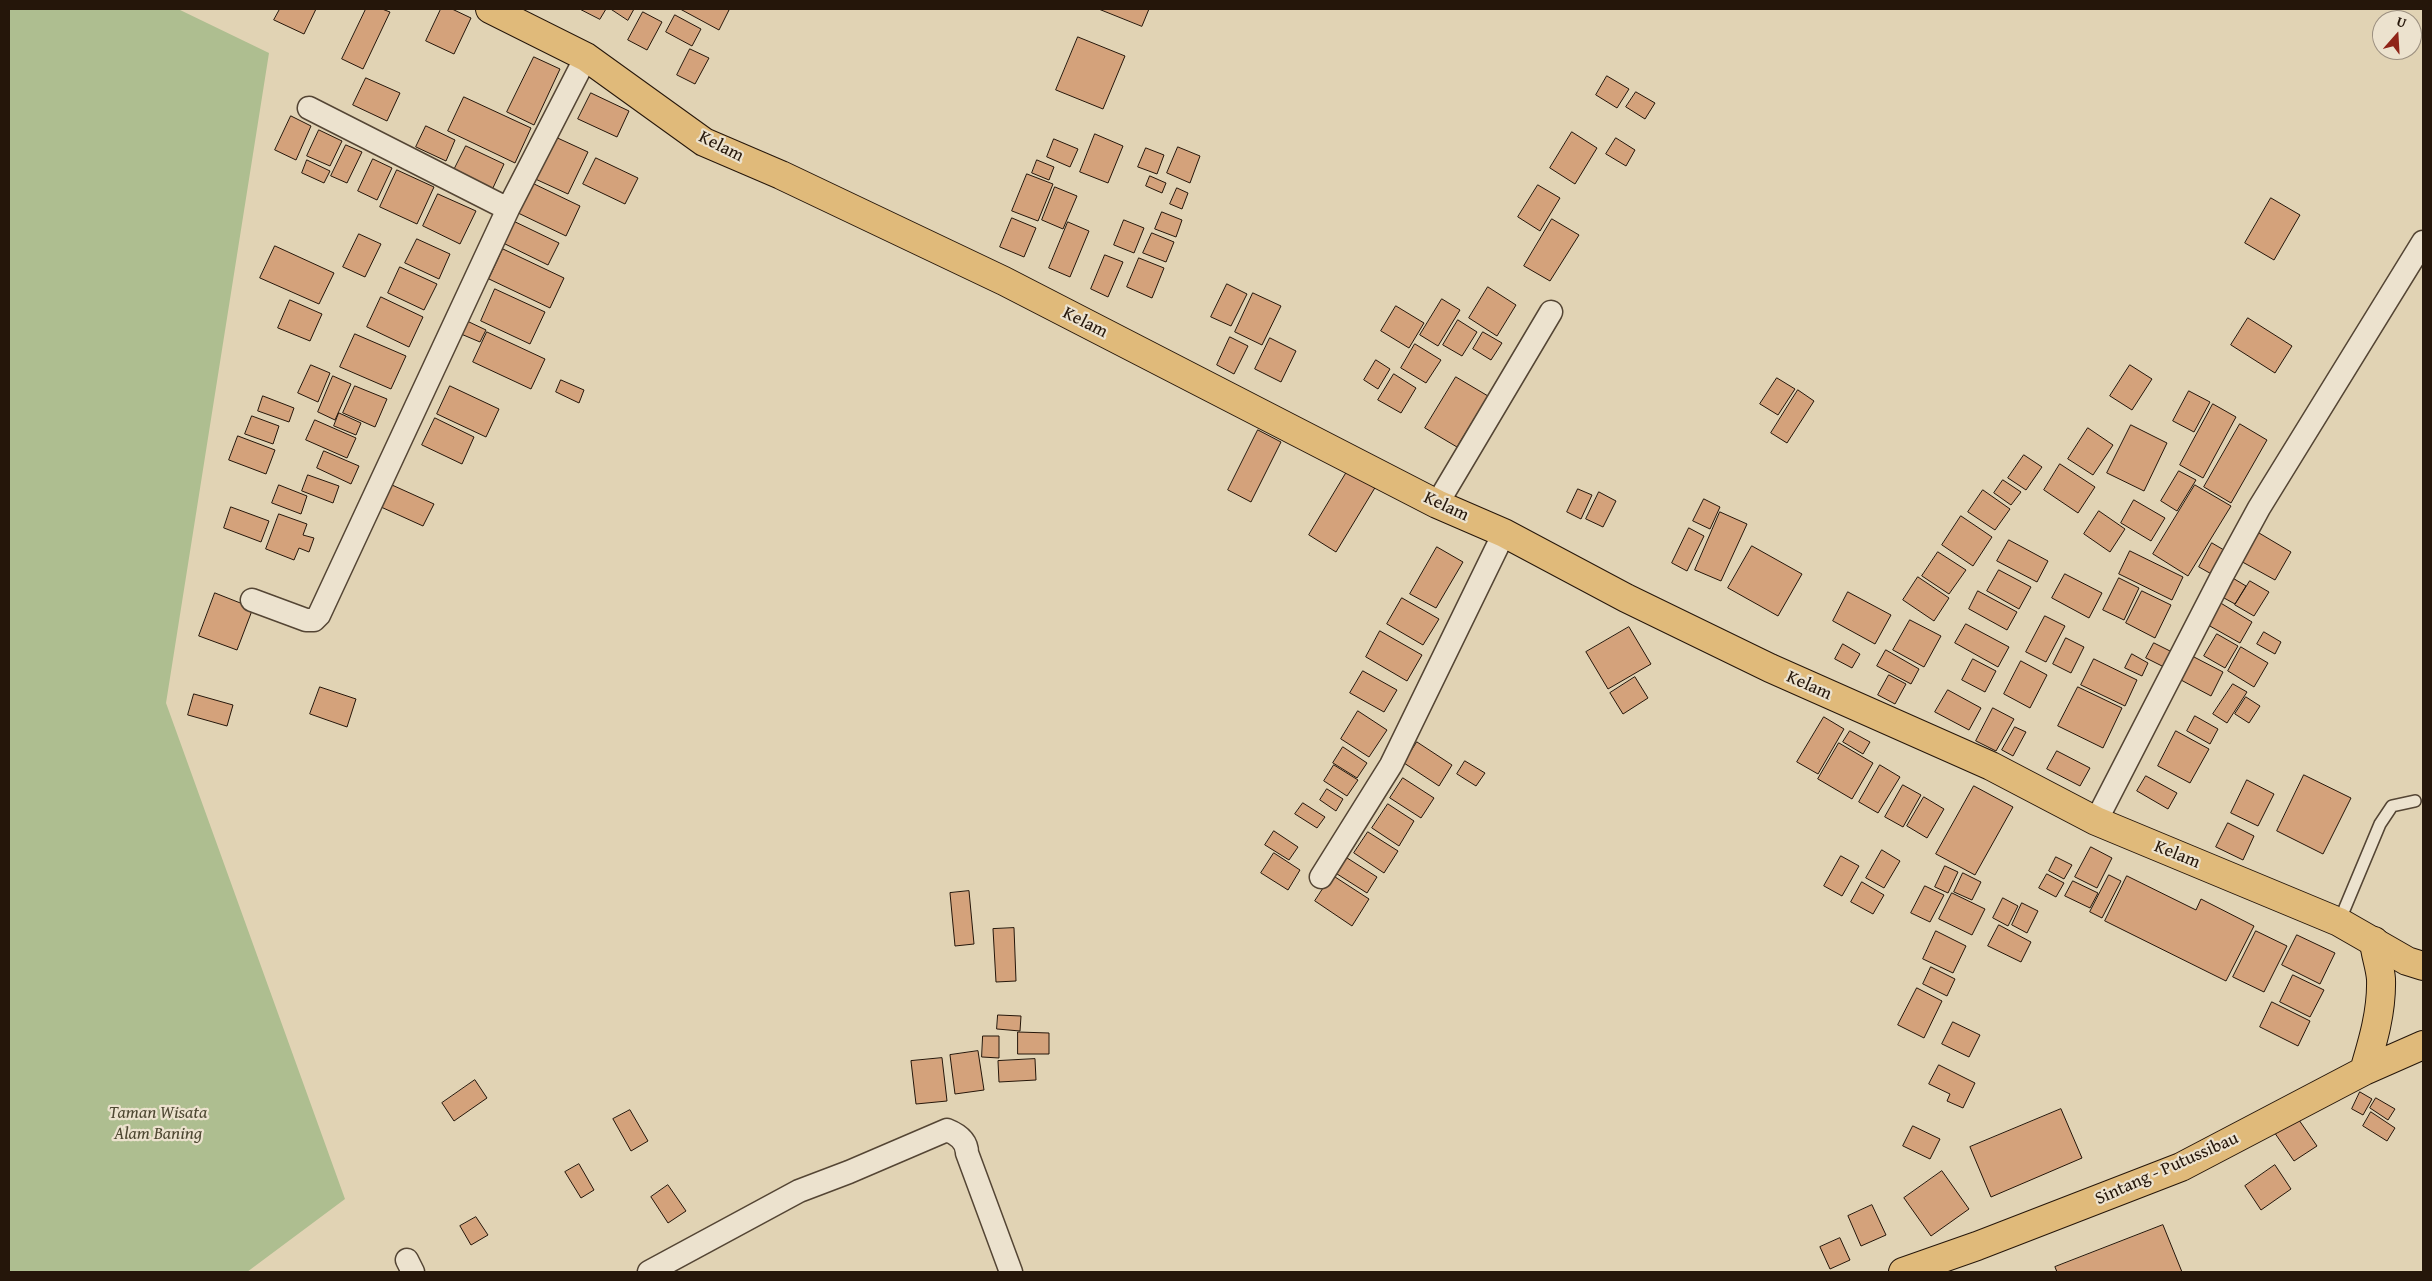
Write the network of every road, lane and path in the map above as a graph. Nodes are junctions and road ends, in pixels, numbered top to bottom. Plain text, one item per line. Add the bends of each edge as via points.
1 (490, 9) edge
2 (586, 57) junction
3 (308, 108) dead end
4 (508, 209) junction
5 (2423, 242) edge
6 (1551, 312) dead end
7 (1437, 504) junction
8 (1504, 534) junction
9 (252, 600) dead end
10 (2415, 801) dead end
11 (2096, 821) junction
12 (1321, 878) dead end
13 (2339, 922) junction
14 (2374, 941) junction
15 (2423, 966) edge
16 (2423, 1045) edge
17 (2364, 1071) junction
18 (649, 1272) edge
19 (1012, 1272) edge
20 (1902, 1272) edge

1 - 2 main road, Kelam
2 - 4 street
2 - 7 main road, Kelam via 704,142 1004,281
3 - 4 street
4 - 9 street via 318,615 314,620 306,620
5 - 11 street via 2259,508
6 - 7 street
7 - 8 main road, Kelam
8 - 11 main road, Kelam via 1770,668 1991,766
8 - 12 street via 1392,765
10 - 13 lane via 2392,806 2380,824
11 - 13 main road, Kelam
13 - 14 main road, Kelam
14 - 15 main road, Kelam via 2407,961
14 - 17 main road via 2381,978 2380,996 2374,1040
16 - 17 main road, Sintang - Putussibau
17 - 20 main road, Sintang - Putussibau via 2180,1167
18 - 19 street via 799,1191 947,1130 958,1134 967,1147

